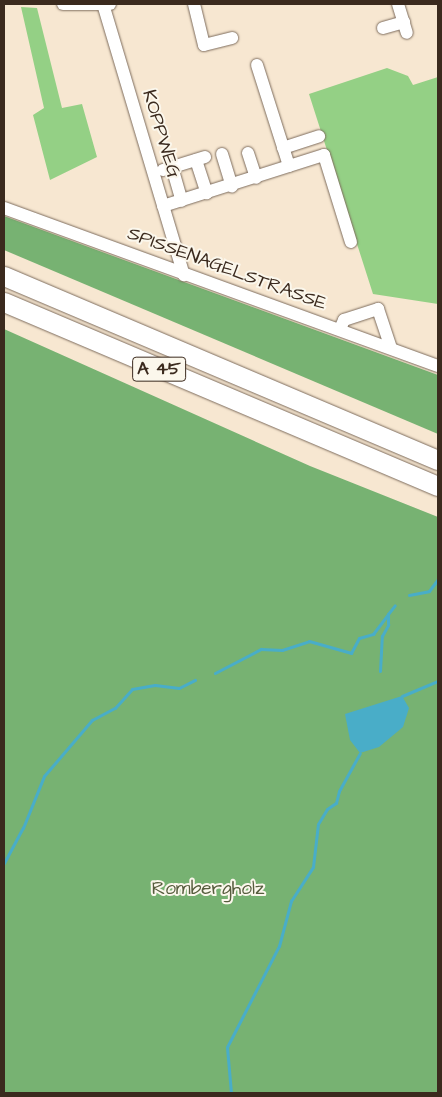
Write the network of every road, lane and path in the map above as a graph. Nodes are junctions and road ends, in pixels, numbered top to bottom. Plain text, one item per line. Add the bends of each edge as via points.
1 (63, 4) edge
2 (106, 4) edge
3 (194, 4) edge
4 (398, 4) edge
5 (383, 28) dead end
6 (232, 38) dead end
7 (257, 65) dead end
8 (319, 136) dead end
9 (283, 146) junction
10 (248, 153) dead end
11 (222, 154) dead end
12 (289, 166) junction
13 (256, 178) junction
14 (232, 186) junction
15 (207, 193) junction
16 (182, 201) junction
17 (163, 206) junction
18 (4, 208) edge
19 (352, 242) dead end
20 (184, 275) junction
21 (4, 276) edge
22 (4, 302) edge
23 (340, 329) junction
24 (391, 348) junction
25 (438, 366) edge
26 (438, 460) edge
27 (438, 486) edge

1 - 2 street
2 - 17 street, KOPPWEG
3 - 6 street via 204,45
4 - 5 street via 405,27
7 - 9 street
8 - 9 street
9 - 12 street
10 - 13 street
11 - 14 street
12 - 13 street
12 - 19 street via 324,155
13 - 14 street
14 - 15 street
15 - 16 street
15 - 16 street via 201,158 167,169
16 - 17 street
17 - 20 street, KOPPWEG
18 - 20 street, SPISSENAGELSTRASSE
20 - 23 street, SPISSENAGELSTRASSE
21 - 26 highway, A 45
22 - 27 highway, A 45
23 - 24 street, SPISSENAGELSTRASSE
23 - 24 street via 344,320 378,309
24 - 25 street, SPISSENAGELSTRASSE

